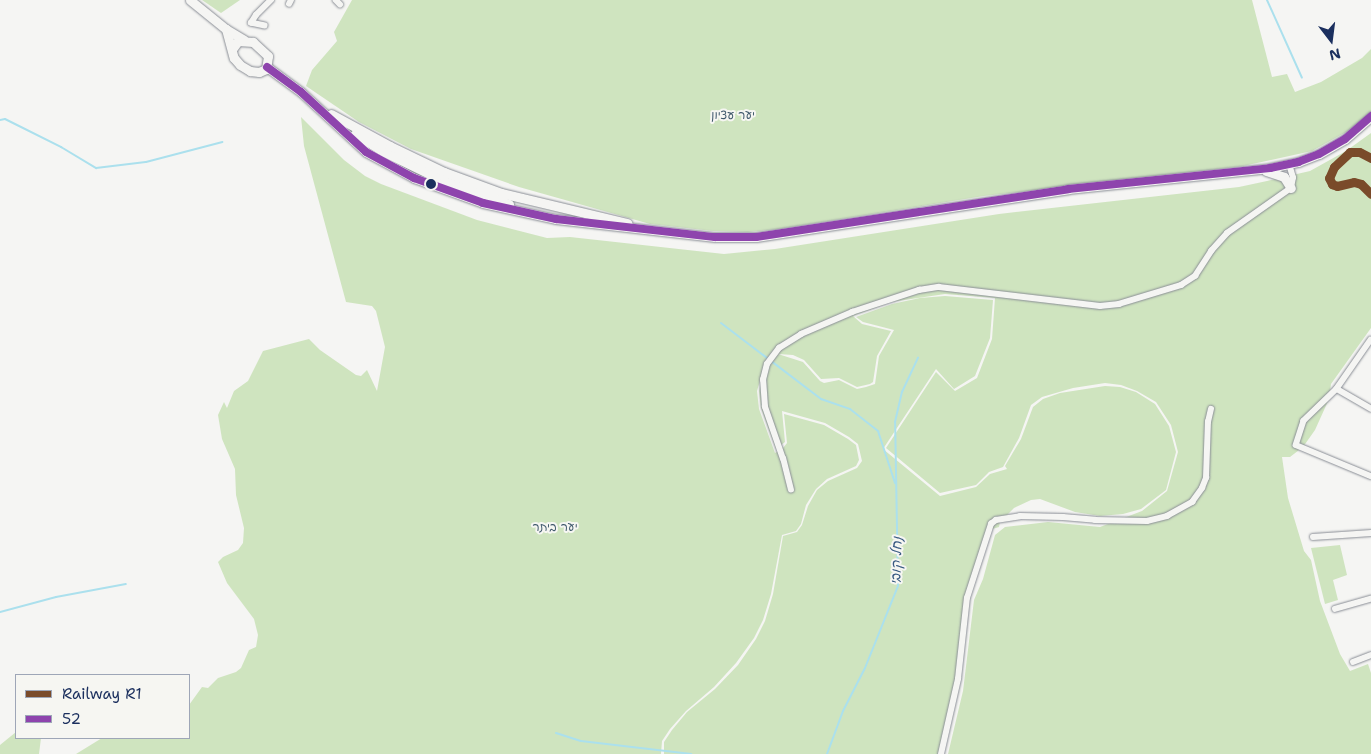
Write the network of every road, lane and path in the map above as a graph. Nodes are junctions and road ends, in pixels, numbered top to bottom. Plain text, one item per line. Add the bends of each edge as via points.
1 (190, 0) edge
2 (271, 0) edge
3 (265, 26) dead end
4 (226, 29) junction
5 (244, 40) junction
6 (232, 48) junction
7 (267, 67) junction
8 (315, 105) junction
9 (1371, 116) edge
10 (1289, 164) junction
11 (1250, 171) junction
12 (1291, 188) junction
13 (669, 233) junction
14 (1371, 342) edge
15 (1337, 389) junction
16 (1211, 409) dead end
17 (1371, 409) edge
18 (1371, 476) edge
19 (791, 490) dead end
20 (1371, 533) edge
21 (1313, 538) dead end
22 (1371, 599) edge
23 (1335, 609) dead end
24 (1371, 655) edge
25 (1353, 662) dead end
26 (941, 754) edge

1 - 4 main road
2 - 3 street via 252,23
4 - 5 main road
4 - 6 main road
5 - 6 main road
5 - 7 main road via 263,50 268,56
6 - 7 main road via 234,58 250,71 259,72
7 - 8 main road
8 - 13 main road via 444,172 501,193
8 - 13 main road via 329,118 384,152 444,181 556,219
9 - 10 main road via 1334,146
10 - 11 main road
10 - 12 street via 1293,178
11 - 12 main road via 1279,173
11 - 13 main road via 1068,189 756,237
12 - 19 street via 1227,233 1211,251 1200,271 1188,282 1119,304 1100,306 939,287 919,290 852,312 801,334 779,348 767,364 763,380 765,407
14 - 15 street
15 - 17 street
15 - 18 street via 1304,421 1296,445
16 - 26 street via 1206,478 1202,488 1192,502 1167,516 1146,521 1020,516 996,520 992,524 967,598 958,678
20 - 21 street
22 - 23 street
24 - 25 street

